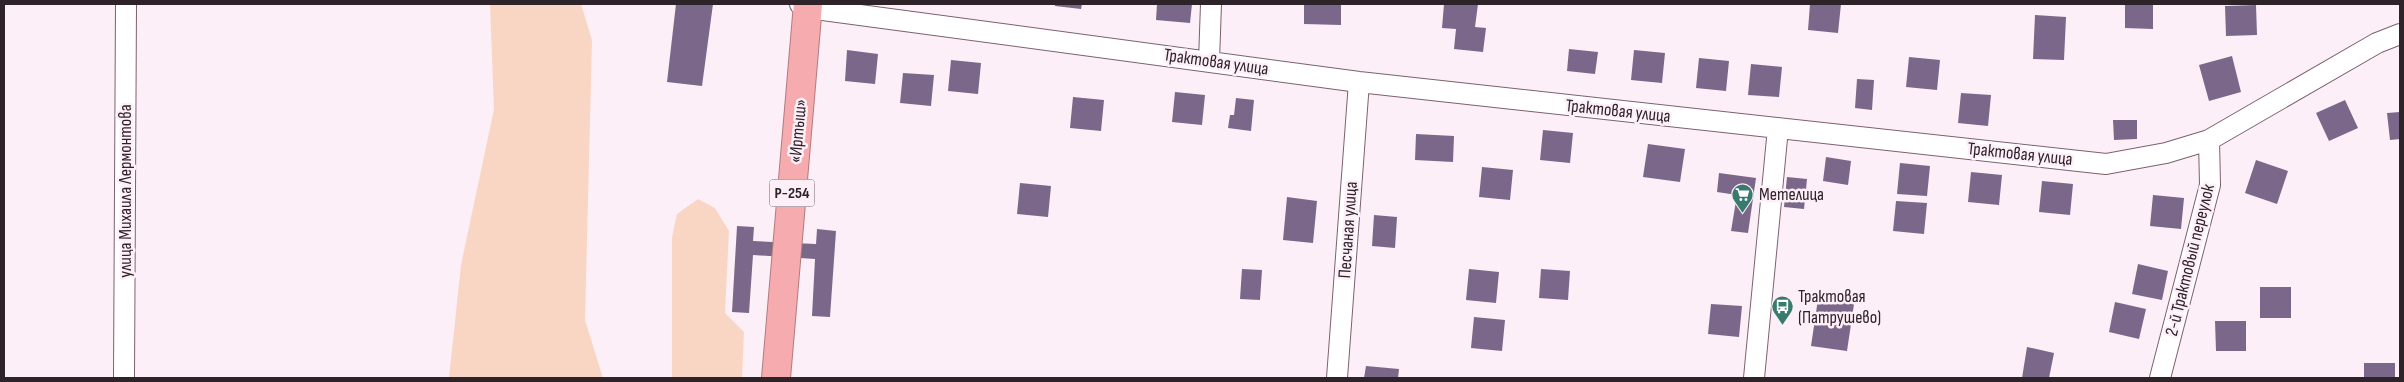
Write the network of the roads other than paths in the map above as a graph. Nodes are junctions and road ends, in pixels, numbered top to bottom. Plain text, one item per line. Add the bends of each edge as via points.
1 (126, 4) edge
2 (1211, 4) edge
3 (805, 5) edge
4 (2400, 34) edge
5 (1209, 61) junction
6 (1359, 82) junction
7 (1778, 128) junction
8 (2209, 140) junction
9 (124, 378) edge
10 (776, 378) edge
11 (1337, 378) edge
12 (1754, 378) edge
13 (2160, 378) edge

1 - 9 street, улица Михаила Лермонтова
2 - 5 street
3 - 5 street, Трактовая улица
3 - 10 highway, «Иртыш» / Р-254
4 - 8 street, Трактовая улица via 2377,43
5 - 6 street, Трактовая улица
6 - 7 street, Трактовая улица
6 - 11 street, Песчаная улица
7 - 8 street, Трактовая улица via 2106,164 2166,154
7 - 12 street
8 - 13 street, 2-й Трактовый переулок via 2210,185

